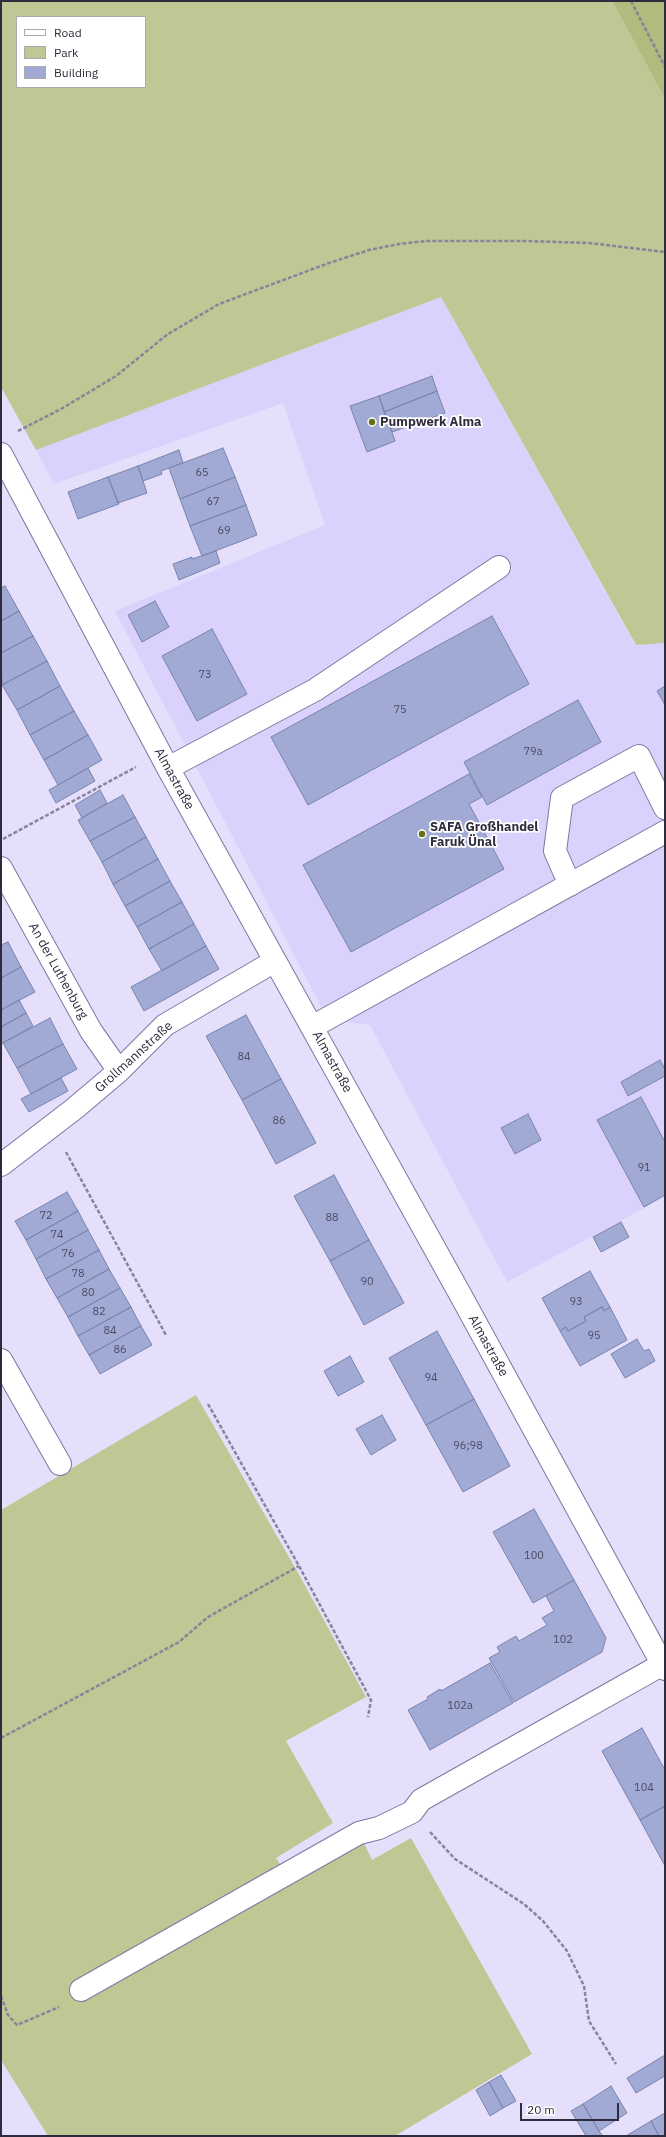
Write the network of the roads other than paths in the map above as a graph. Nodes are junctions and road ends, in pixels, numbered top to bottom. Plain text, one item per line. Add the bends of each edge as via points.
1 (1, 454) edge
2 (499, 567) dead end
3 (164, 761) junction
4 (665, 808) edge
5 (665, 832) edge
6 (1, 868) edge
7 (570, 885) junction
8 (276, 961) junction
9 (312, 1027) junction
10 (120, 1071) junction
11 (1, 1165) edge
12 (1, 1360) edge
13 (60, 1464) dead end
14 (664, 1666) edge
15 (81, 1990) road end

1 - 3 street, Almastraße
2 - 3 street via 315,690
3 - 8 street, Almastraße
4 - 7 street via 638,756 562,798 555,851
5 - 7 street
6 - 10 street, An der Luthenburg via 91,1031
7 - 9 street
8 - 9 street, Almastraße
8 - 10 street, Grollmannstraße via 165,1025
9 - 14 street, Almastraße
10 - 11 street, Grollmannstraße
12 - 13 street
14 - 15 street via 421,1800 412,1812 379,1828 359,1834

